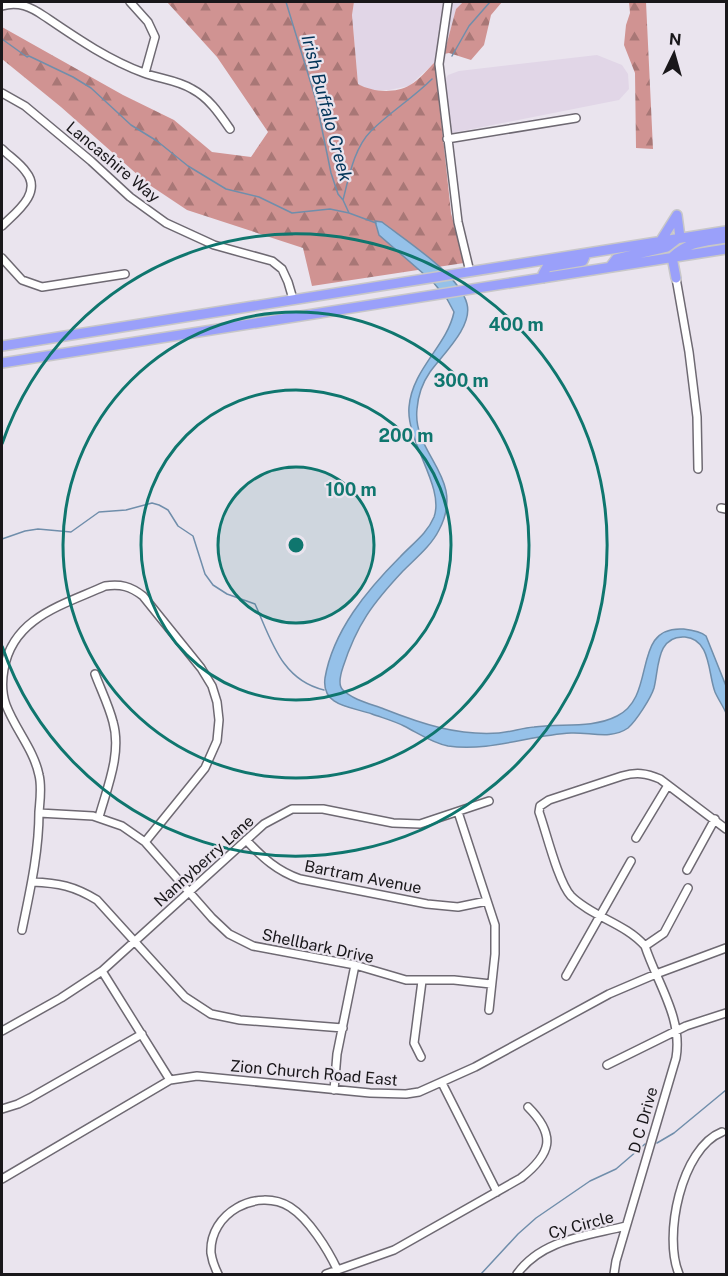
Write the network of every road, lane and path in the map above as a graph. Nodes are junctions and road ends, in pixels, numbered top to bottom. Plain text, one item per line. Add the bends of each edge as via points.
1 (130, 2) edge
2 (447, 2) edge
3 (2, 6) edge
4 (145, 73) junction
5 (2, 93) edge
6 (576, 118) dead end
7 (230, 129) dead end
8 (447, 140) junction
9 (2, 149) edge
10 (2, 226) edge
11 (726, 231) edge
12 (680, 237) junction
13 (726, 238) edge
14 (660, 242) junction
15 (726, 249) edge
16 (586, 254) junction
17 (686, 255) junction
18 (2, 258) edge
19 (672, 258) junction
20 (610, 267) junction
21 (470, 272) junction
22 (125, 274) dead end
23 (544, 278) junction
24 (676, 279) junction
25 (293, 299) junction
26 (2, 346) edge
27 (2, 363) edge
28 (698, 469) dead end
29 (95, 674) dead end
30 (668, 784) junction
31 (489, 801) dead end
32 (458, 812) junction
33 (39, 813) junction
34 (99, 817) junction
35 (715, 819) junction
36 (726, 828) edge
37 (636, 838) dead end
38 (246, 840) junction
39 (145, 842) junction
40 (631, 861) dead end
41 (687, 870) dead end
42 (32, 882) junction
43 (688, 888) dead end
44 (188, 892) junction
45 (487, 901) junction
46 (600, 915) junction
47 (22, 930) dead end
48 (134, 942) junction
49 (645, 946) junction
50 (726, 948) edge
51 (355, 965) junction
52 (102, 971) junction
53 (656, 974) junction
54 (566, 976) dead end
55 (422, 981) junction
56 (491, 984) junction
57 (489, 1010) dead end
58 (726, 1013) edge
59 (343, 1028) junction
60 (677, 1030) junction
61 (2, 1031) edge
62 (142, 1034) junction
63 (421, 1057) dead end
64 (607, 1065) dead end
65 (170, 1080) junction
66 (442, 1083) junction
67 (334, 1089) junction
68 (528, 1107) dead end
69 (2, 1109) edge
70 (722, 1132) dead end
71 (2, 1179) edge
72 (496, 1192) junction
73 (626, 1226) junction
74 (338, 1269) junction
75 (218, 1275) edge
76 (326, 1275) edge
77 (517, 1275) edge
78 (614, 1275) edge
79 (680, 1275) edge

1 - 4 street via 148,22 155,37
2 - 8 street via 440,64
3 - 4 street via 18,3 34,9 102,53
4 - 7 street via 193,89 211,102
5 - 25 street, Lancashire Way via 25,106 166,224 214,245 272,261 282,269
6 - 8 street
8 - 21 street via 458,222
9 - 10 street via 26,171 31,188 27,202
11 - 12 highway
12 - 14 highway
12 - 14 highway via 677,215
12 - 20 highway via 667,248 616,259
13 - 19 highway via 693,243
14 - 16 highway
15 - 17 highway
16 - 21 highway
16 - 23 highway via 583,261 547,267
17 - 19 highway
17 - 24 highway
18 - 22 street via 22,280 42,287
19 - 20 highway
19 - 24 highway
20 - 23 highway
21 - 25 highway
23 - 27 highway
24 - 28 street via 691,363
25 - 26 highway
29 - 34 street via 116,736 112,770
30 - 35 street
30 - 37 street
30 - 46 street via 649,774 633,773 540,806 567,891
31 - 32 street, Nannyberry Lane
32 - 38 street, Nannyberry Lane via 411,824 323,809 292,809
32 - 45 street
33 - 34 street, Shellbark Drive
33 - 39 street via 39,774 5,703 6,659 24,627 40,616 105,586 126,586 143,596 201,668 212,686 219,720 217,741 205,768
33 - 42 street
34 - 39 street, Shellbark Drive via 122,826
35 - 36 street
35 - 41 street
38 - 44 street, Nannyberry Lane
38 - 45 street, Bartram Avenue via 263,859 300,879 437,905 458,907
39 - 44 street, Shellbark Drive
40 - 46 street
42 - 47 street
42 - 48 street via 79,889 97,900
43 - 49 street via 664,933
44 - 48 street, Nannyberry Lane
44 - 51 street, Shellbark Drive via 229,934 254,946
45 - 56 street via 495,925
46 - 49 street via 636,935
46 - 54 street
48 - 52 street, Nannyberry Lane
48 - 59 street via 185,997 211,1014
49 - 53 street, D C Drive
50 - 53 street, Zion Church Road East
51 - 55 street, Shellbark Drive via 387,976
51 - 59 street
52 - 61 street, Nannyberry Lane
52 - 62 street
53 - 60 street, D C Drive
53 - 66 street, Zion Church Road East via 609,994
55 - 56 street, Shellbark Drive
55 - 63 street via 414,1043
56 - 57 street
58 - 60 street
59 - 67 street
60 - 64 street
60 - 73 street, D C Drive via 676,1058
62 - 65 street
62 - 69 street via 30,1098
65 - 67 street, Zion Church Road East via 196,1076
65 - 71 street, Zion Church Road East
66 - 67 street, Zion Church Road East via 406,1095
66 - 72 street
68 - 72 street via 541,1120 546,1136 543,1157 521,1178
70 - 79 street via 703,1145 680,1193 672,1242
72 - 74 street via 394,1250
73 - 77 street, Cy Circle via 549,1246
73 - 78 street, D C Drive
74 - 75 street via 303,1218 290,1207 255,1200 240,1204 222,1220 211,1252
74 - 76 street

